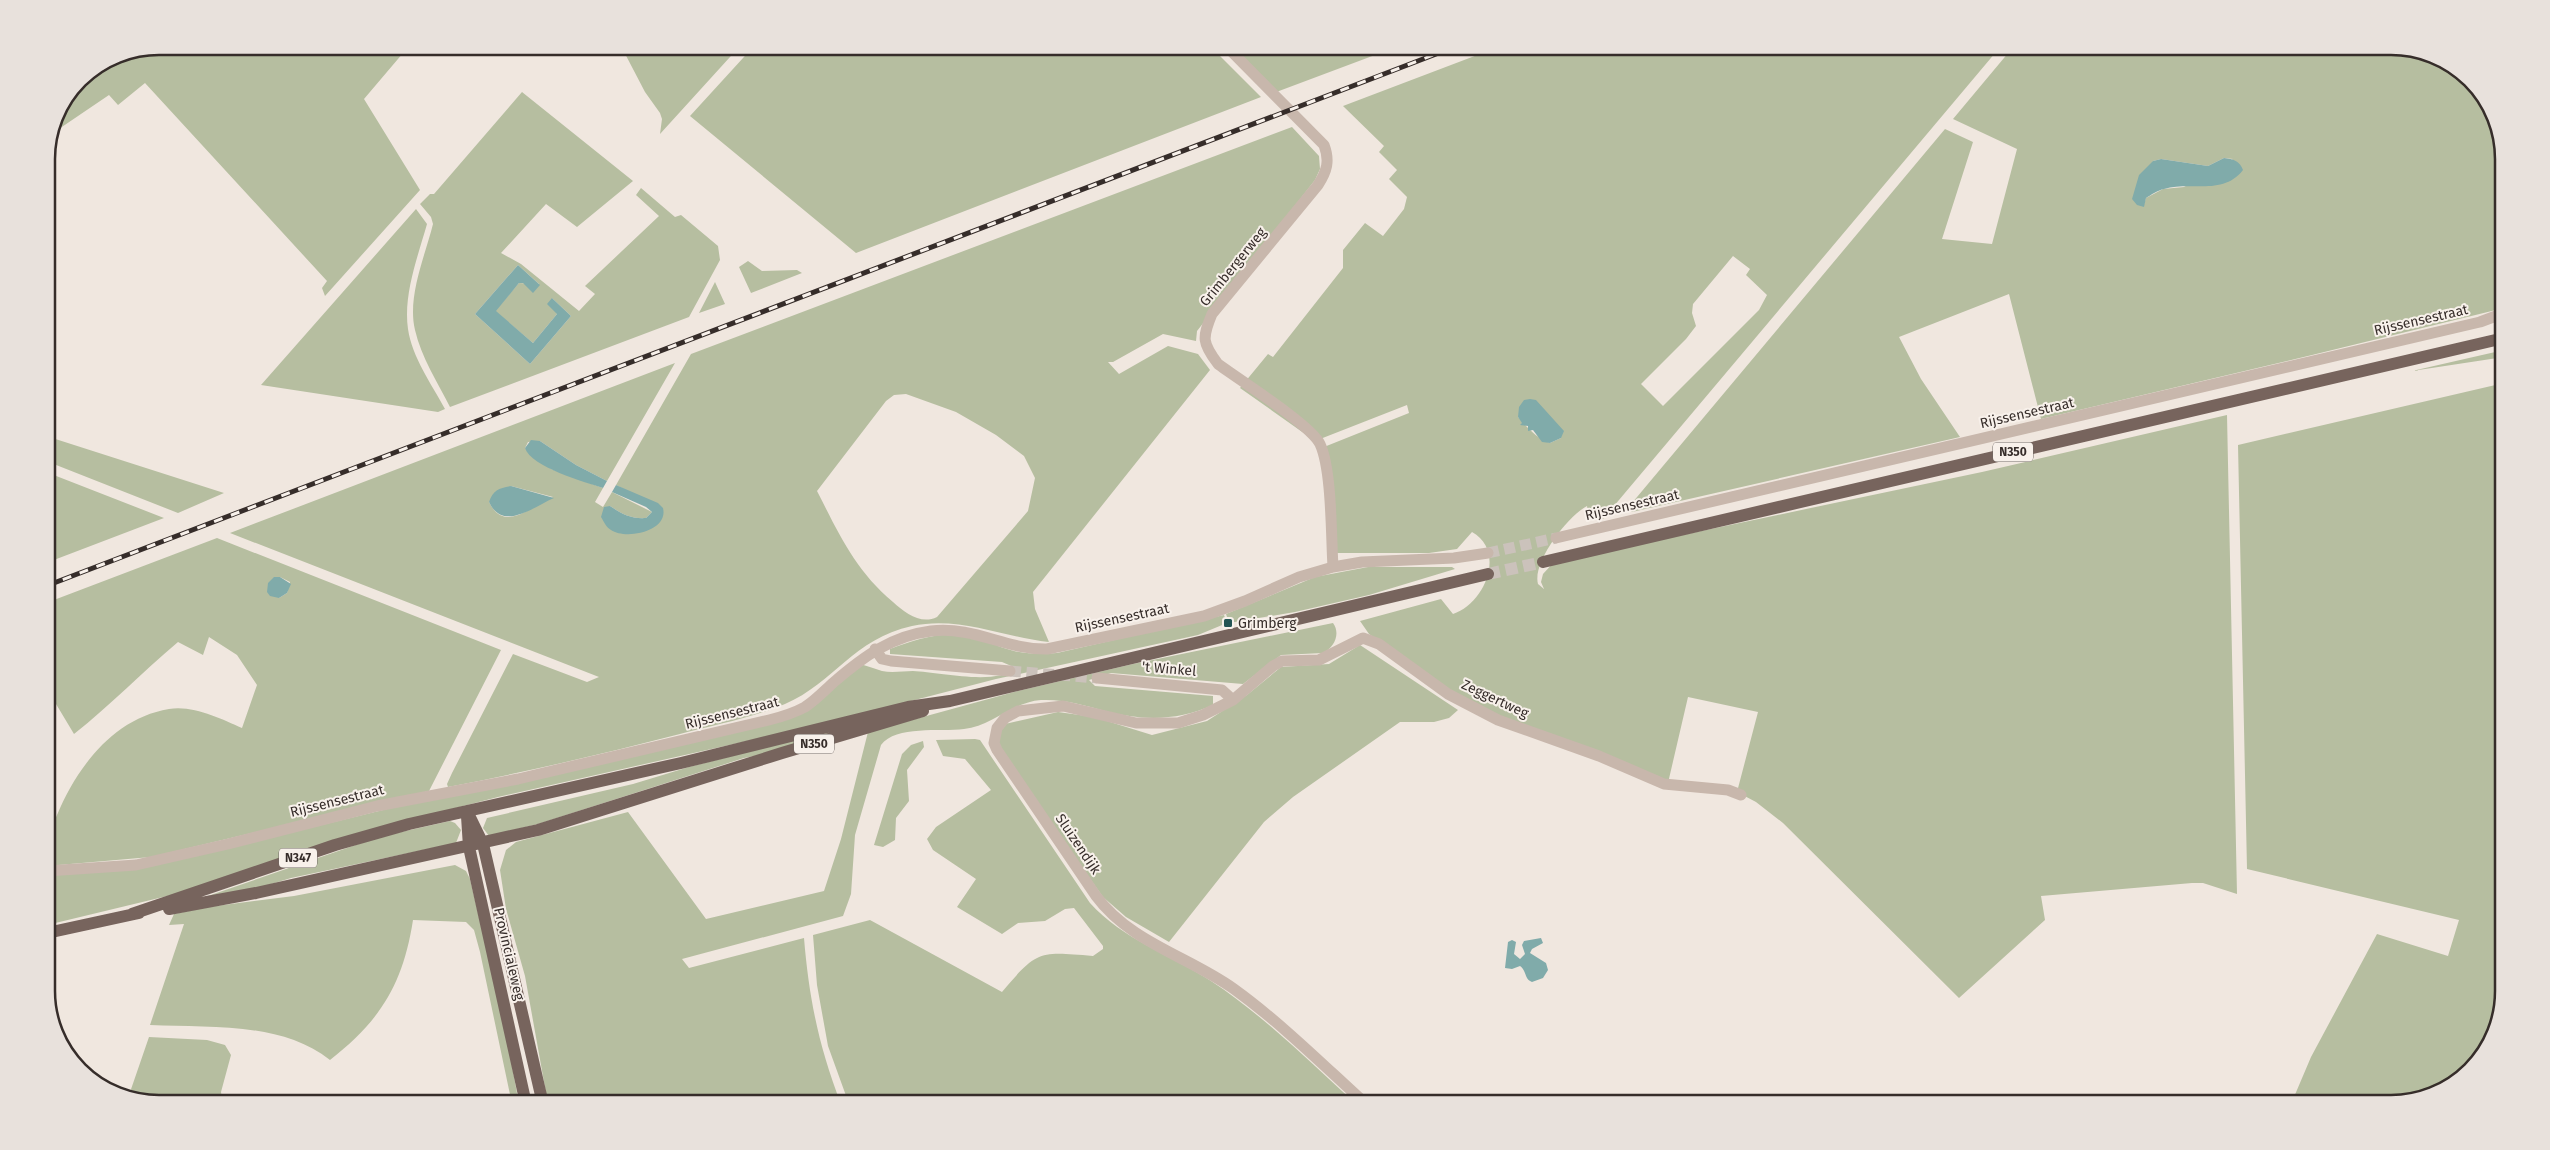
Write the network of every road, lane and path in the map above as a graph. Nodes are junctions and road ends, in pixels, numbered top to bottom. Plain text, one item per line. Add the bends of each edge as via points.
1 (1235, 55) edge
2 (2495, 316) edge
3 (2495, 341) edge
4 (1556, 538) tunnel mouth
5 (1488, 552) tunnel mouth
6 (1543, 562) tunnel mouth
7 (1333, 567) junction
8 (1488, 574) tunnel mouth
9 (875, 649) junction
10 (1010, 671) tunnel mouth
11 (1097, 678) tunnel mouth
12 (1233, 700) junction
13 (950, 701) junction
14 (1741, 795) dead end
15 (467, 811) junction
16 (483, 844) junction
17 (469, 847) junction
18 (55, 870) edge
19 (132, 914) junction
20 (55, 931) edge
21 (524, 1095) edge
22 (541, 1095) edge
23 (1356, 1095) edge

1 - 7 street, Grimbergerweg via 1324,145 1329,159 1318,185 1212,314 1204,335 1206,350 1218,364 1307,428 1320,443 1326,465
2 - 4 street, Rijssensestraat
3 - 6 main road, N350
5 - 7 street, Rijssensestraat via 1454,558 1362,562
7 - 9 street, Rijssensestraat via 1299,577 1204,616 1062,647 1031,649 975,633 943,630 908,636
8 - 13 main road, N350
9 - 10 street via 882,659 891,662
9 - 18 street, Rijssensestraat via 805,706 769,720 518,779 377,806 136,865
11 - 12 street, 't Winkel via 1222,690
12 - 14 street, Zeggertweg via 1282,661 1319,660 1366,638 1464,704 1498,720 1599,756 1664,784 1728,790
12 - 23 street, Sluizendijk via 1192,719 1167,723 1136,723 1063,706 1029,709 1005,718 997,728 994,743 1003,761 1113,917 1139,937 1234,989
13 - 15 main road, N350 via 899,709
13 - 16 main road, N350 via 538,830
15 - 16 main road
15 - 17 main road, Provincialeweg
15 - 19 main road, N347 via 335,845
16 - 17 main road, N350
16 - 22 main road, Provincialeweg
17 - 19 main road, N347 via 208,903
17 - 21 main road, Provincialeweg
19 - 20 main road, N347

